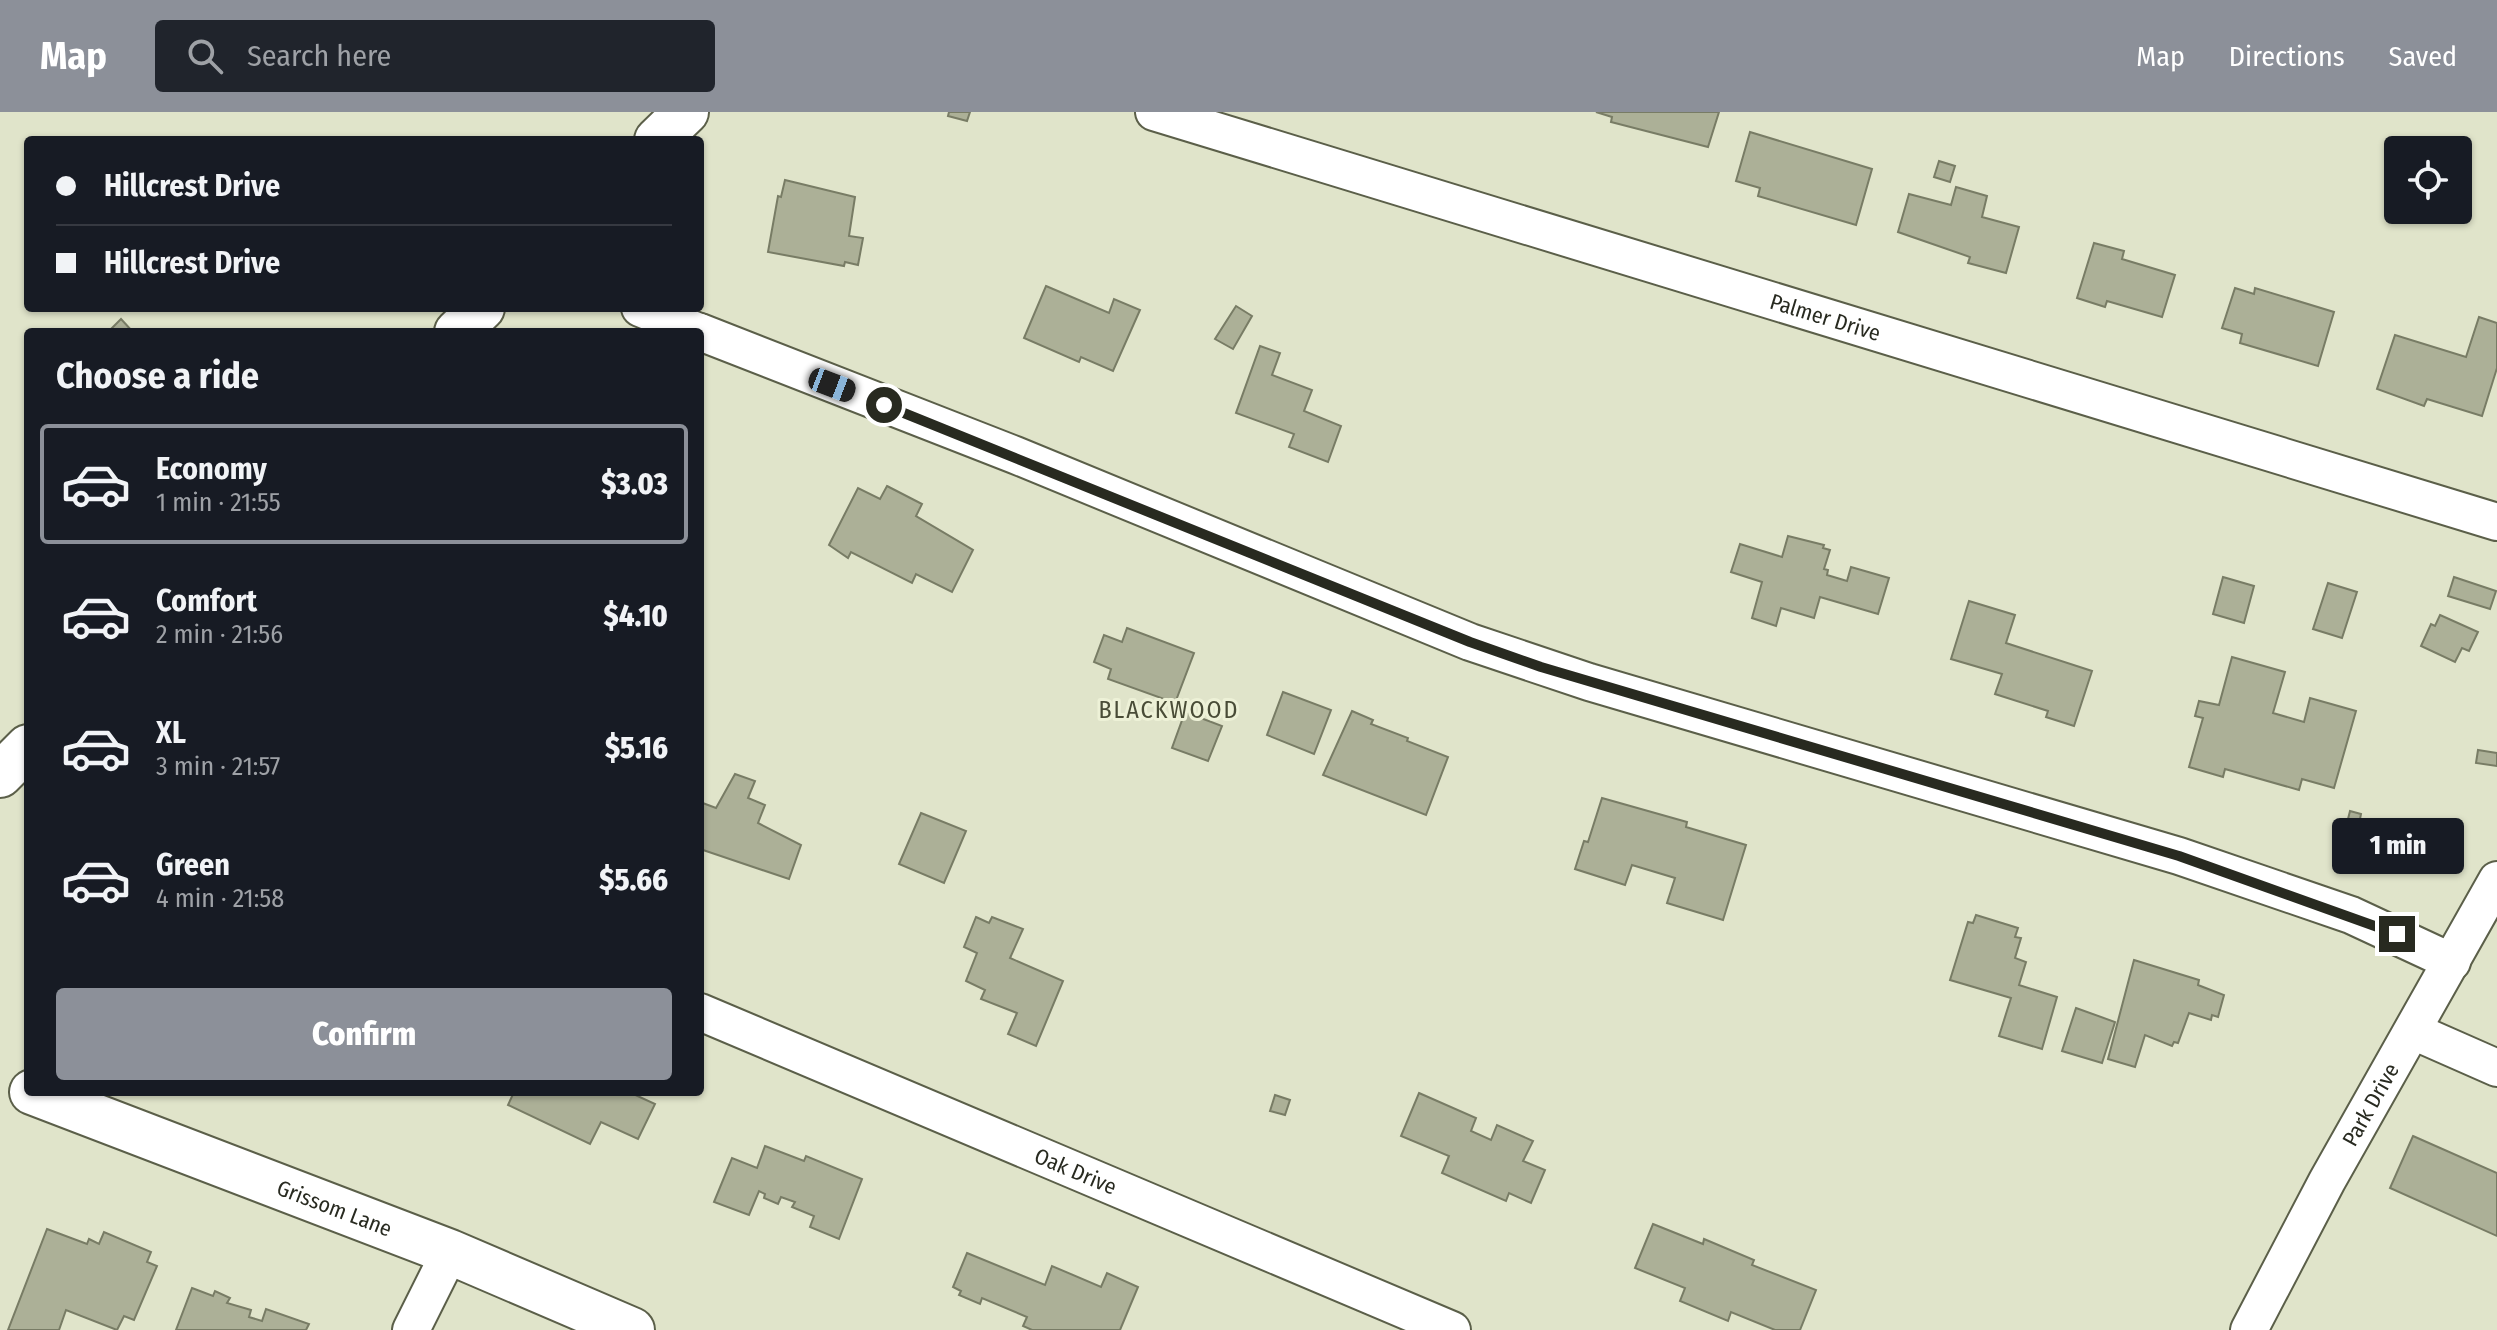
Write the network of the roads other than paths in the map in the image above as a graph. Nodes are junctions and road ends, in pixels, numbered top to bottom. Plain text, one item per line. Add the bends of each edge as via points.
1 (686, 112) edge
2 (1154, 112) edge
3 (661, 136) edge
4 (478, 312) edge
5 (650, 312) edge
6 (461, 328) edge
7 (690, 328) edge
8 (704, 334) edge
9 (2497, 522) edge
10 (24, 751) edge
11 (0, 775) edge
12 (2497, 880) edge
13 (2452, 962) junction
14 (704, 1014) edge
15 (2413, 1031) junction
16 (2497, 1068) edge
17 (0, 1080) edge
18 (24, 1089) edge
19 (43, 1096) edge
20 (450, 1252) junction
21 (411, 1330) edge
22 (632, 1330) edge
23 (1452, 1330) edge
24 (2249, 1330) edge

1 - 3 street
2 - 9 street, Palmer Drive
4 - 6 street
5 - 7 street
8 - 13 street via 1470,642 2222,869 2351,915
10 - 11 street
12 - 13 street, Park Drive
13 - 15 street, Park Drive
14 - 23 street, Oak Drive
15 - 16 street
15 - 24 street, Park Drive
17 - 18 street, Grissom Lane
19 - 20 street, Grissom Lane
20 - 21 street
20 - 22 street, Grissom Lane

